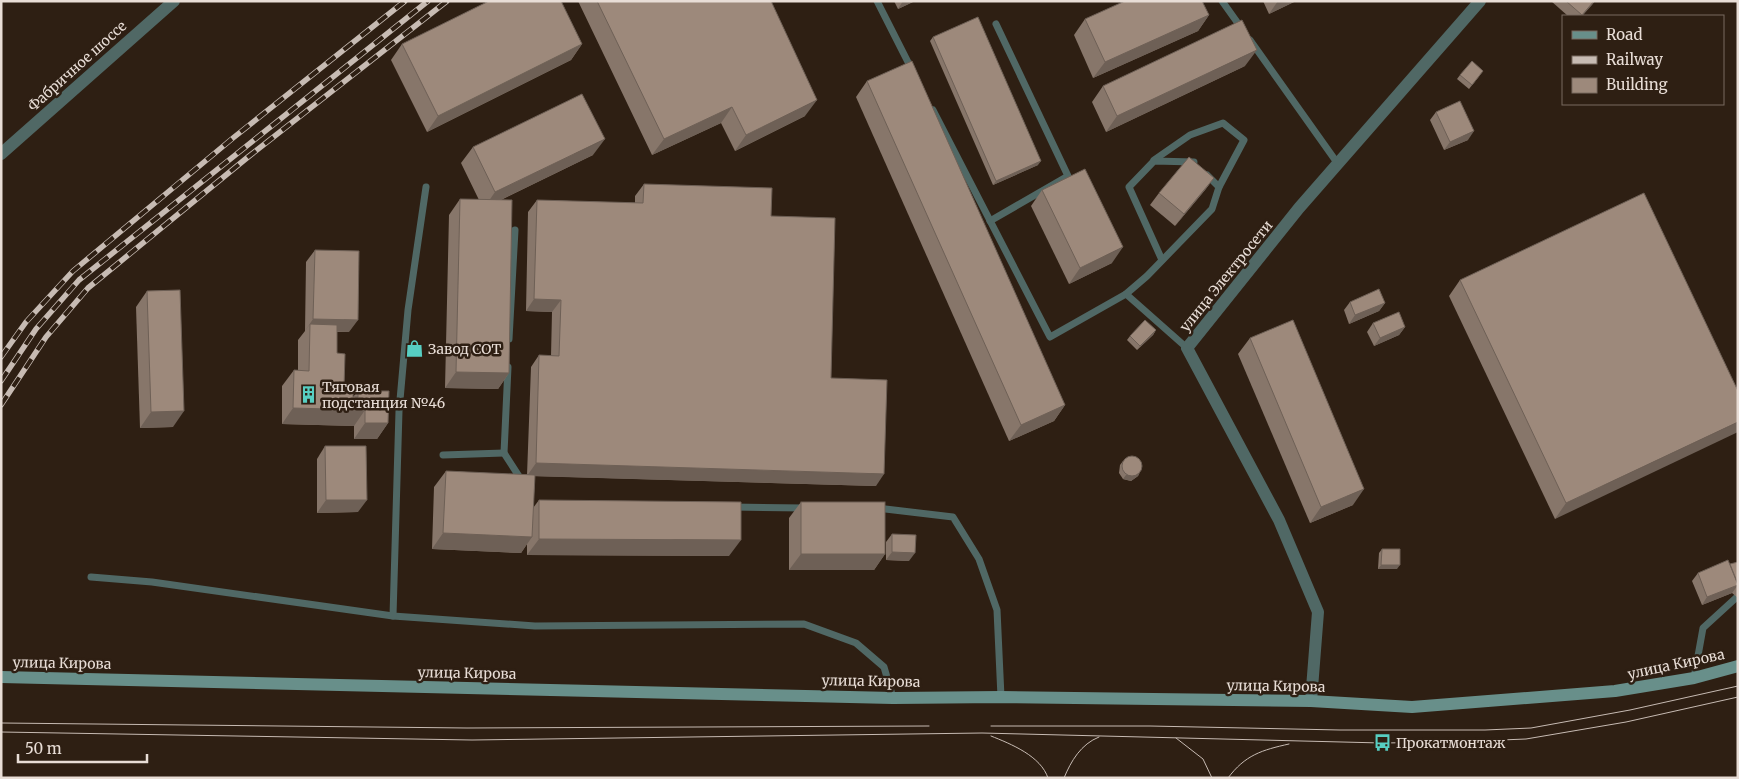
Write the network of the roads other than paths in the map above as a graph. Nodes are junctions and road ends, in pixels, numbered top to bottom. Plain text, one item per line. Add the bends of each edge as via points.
1 (174, 1) edge
2 (877, 1) edge
3 (1222, 1) edge
4 (1480, 1) edge
5 (996, 24) dead end
6 (918, 80) edge
7 (927, 98) edge
8 (1, 154) edge
9 (1154, 160) junction
10 (1338, 164) junction
11 (426, 187) dead end
12 (1219, 187) junction
13 (990, 221) junction
14 (515, 230) dead end
15 (1162, 260) junction
16 (1126, 294) junction
17 (509, 347) edge
18 (1187, 348) junction
19 (508, 356) edge
20 (504, 453) junction
21 (443, 455) dead end
22 (525, 485) edge
23 (728, 507) edge
24 (815, 508) edge
25 (872, 508) edge
26 (90, 577) dead end
27 (1738, 596) edge
28 (393, 616) junction
29 (1738, 666) edge
30 (1, 677) edge
31 (1694, 678) junction
32 (1002, 697) junction
33 (893, 698) junction
34 (1311, 701) junction

1 - 8 street, Фабричное шоссе
2 - 6 lane
3 - 10 lane
4 - 10 street, улица Электросети
5 - 13 lane via 1068,176
7 - 13 lane
9 - 12 lane via 1193,162
9 - 12 lane via 1190,135 1223,123 1244,140
9 - 15 lane via 1129,187
10 - 18 street, улица Электросети
11 - 28 lane via 408,310 399,411
12 - 15 lane via 1212,209
13 - 16 lane via 1050,338
14 - 17 lane
15 - 16 lane
16 - 18 lane
18 - 34 street, улица Электросети via 1279,520 1318,612
19 - 20 lane
20 - 21 lane
20 - 22 lane
23 - 24 lane
25 - 32 lane via 953,517 979,559 997,610
26 - 28 lane via 152,582
27 - 31 lane via 1704,628
28 - 33 lane via 535,626 804,624 856,642 884,667
29 - 31 main road, улица Кирова
30 - 33 main road, улица Кирова
31 - 34 main road, улица Кирова via 1615,691 1412,707
32 - 33 main road, улица Кирова
32 - 34 main road, улица Кирова

